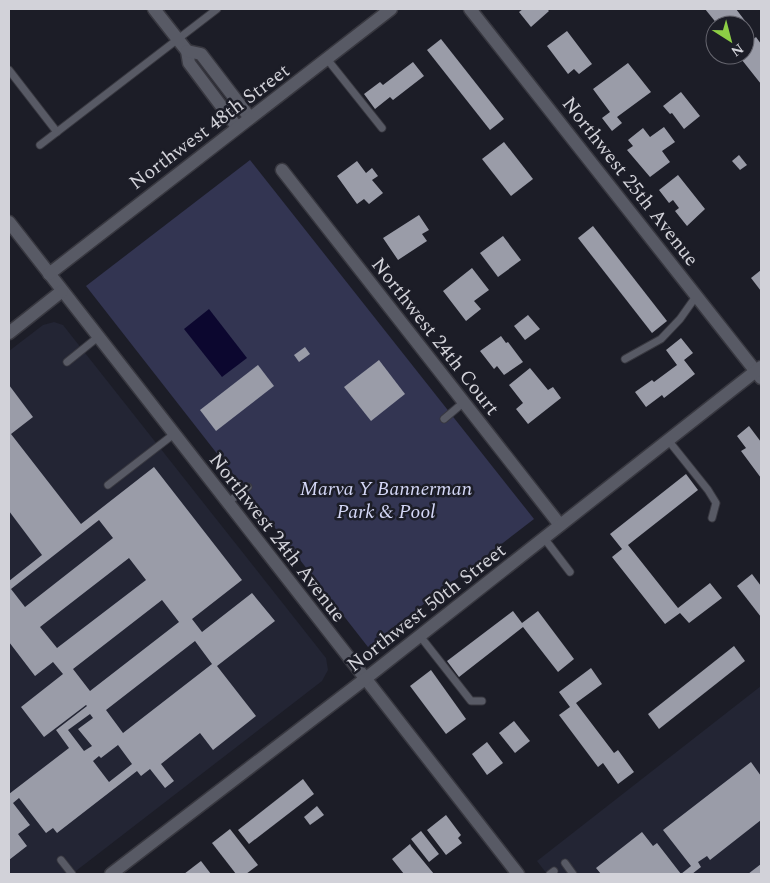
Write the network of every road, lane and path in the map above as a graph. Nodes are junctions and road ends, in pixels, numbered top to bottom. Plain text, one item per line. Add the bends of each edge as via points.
1 (154, 9) edge
2 (218, 9) edge
3 (392, 9) edge
4 (470, 9) edge
5 (178, 39) junction
6 (187, 51) junction
7 (327, 59) junction
8 (9, 70) edge
9 (250, 118) junction
10 (237, 127) junction
11 (382, 128) dead end
12 (57, 132) junction
13 (40, 146) dead end
14 (282, 170) dead end
15 (9, 222) edge
16 (49, 274) junction
17 (62, 291) junction
18 (697, 295) junction
19 (9, 332) edge
20 (98, 337) junction
21 (625, 359) dead end
22 (67, 362) dead end
23 (759, 372) edge
24 (464, 402) junction
25 (444, 419) dead end
26 (174, 434) junction
27 (668, 440) junction
28 (108, 486) dead end
29 (248, 486) dead end
30 (227, 502) junction
31 (712, 518) dead end
32 (560, 525) junction
33 (544, 538) junction
34 (570, 572) dead end
35 (420, 636) junction
36 (365, 679) junction
37 (482, 701) dead end
38 (61, 860) dead end
39 (565, 863) dead end
40 (72, 874) edge
41 (111, 874) edge
42 (517, 874) edge
43 (573, 874) edge

1 - 5 street
2 - 5 lane
3 - 7 street, Northwest 48th Street
4 - 18 street, Northwest 25th Avenue
5 - 6 street
5 - 12 lane
6 - 9 street via 201,54
6 - 10 street via 189,63
7 - 9 street, Northwest 48th Street
7 - 11 lane
8 - 12 lane
9 - 10 street, Northwest 48th Street
10 - 16 street, Northwest 48th Street
12 - 13 lane
14 - 24 street, Northwest 24th Court
15 - 16 street, Northwest 24th Avenue
16 - 17 street, Northwest 24th Avenue
17 - 19 street
17 - 20 street, Northwest 24th Avenue
18 - 21 lane via 661,339
18 - 23 street, Northwest 25th Avenue
20 - 22 lane
20 - 26 street, Northwest 24th Avenue
23 - 27 street, Northwest 50th Street
24 - 25 lane
24 - 32 street, Northwest 24th Court
26 - 28 lane
26 - 30 street, Northwest 24th Avenue
27 - 31 lane via 716,503
27 - 32 street, Northwest 50th Street
29 - 30 lane
30 - 36 street, Northwest 24th Avenue
32 - 33 street, Northwest 50th Street
33 - 34 lane
33 - 35 street, Northwest 50th Street
35 - 36 street, Northwest 50th Street
35 - 37 lane via 471,701
36 - 41 street, Northwest 50th Street
36 - 42 street, Northwest 24th Avenue
38 - 40 lane
39 - 43 lane

